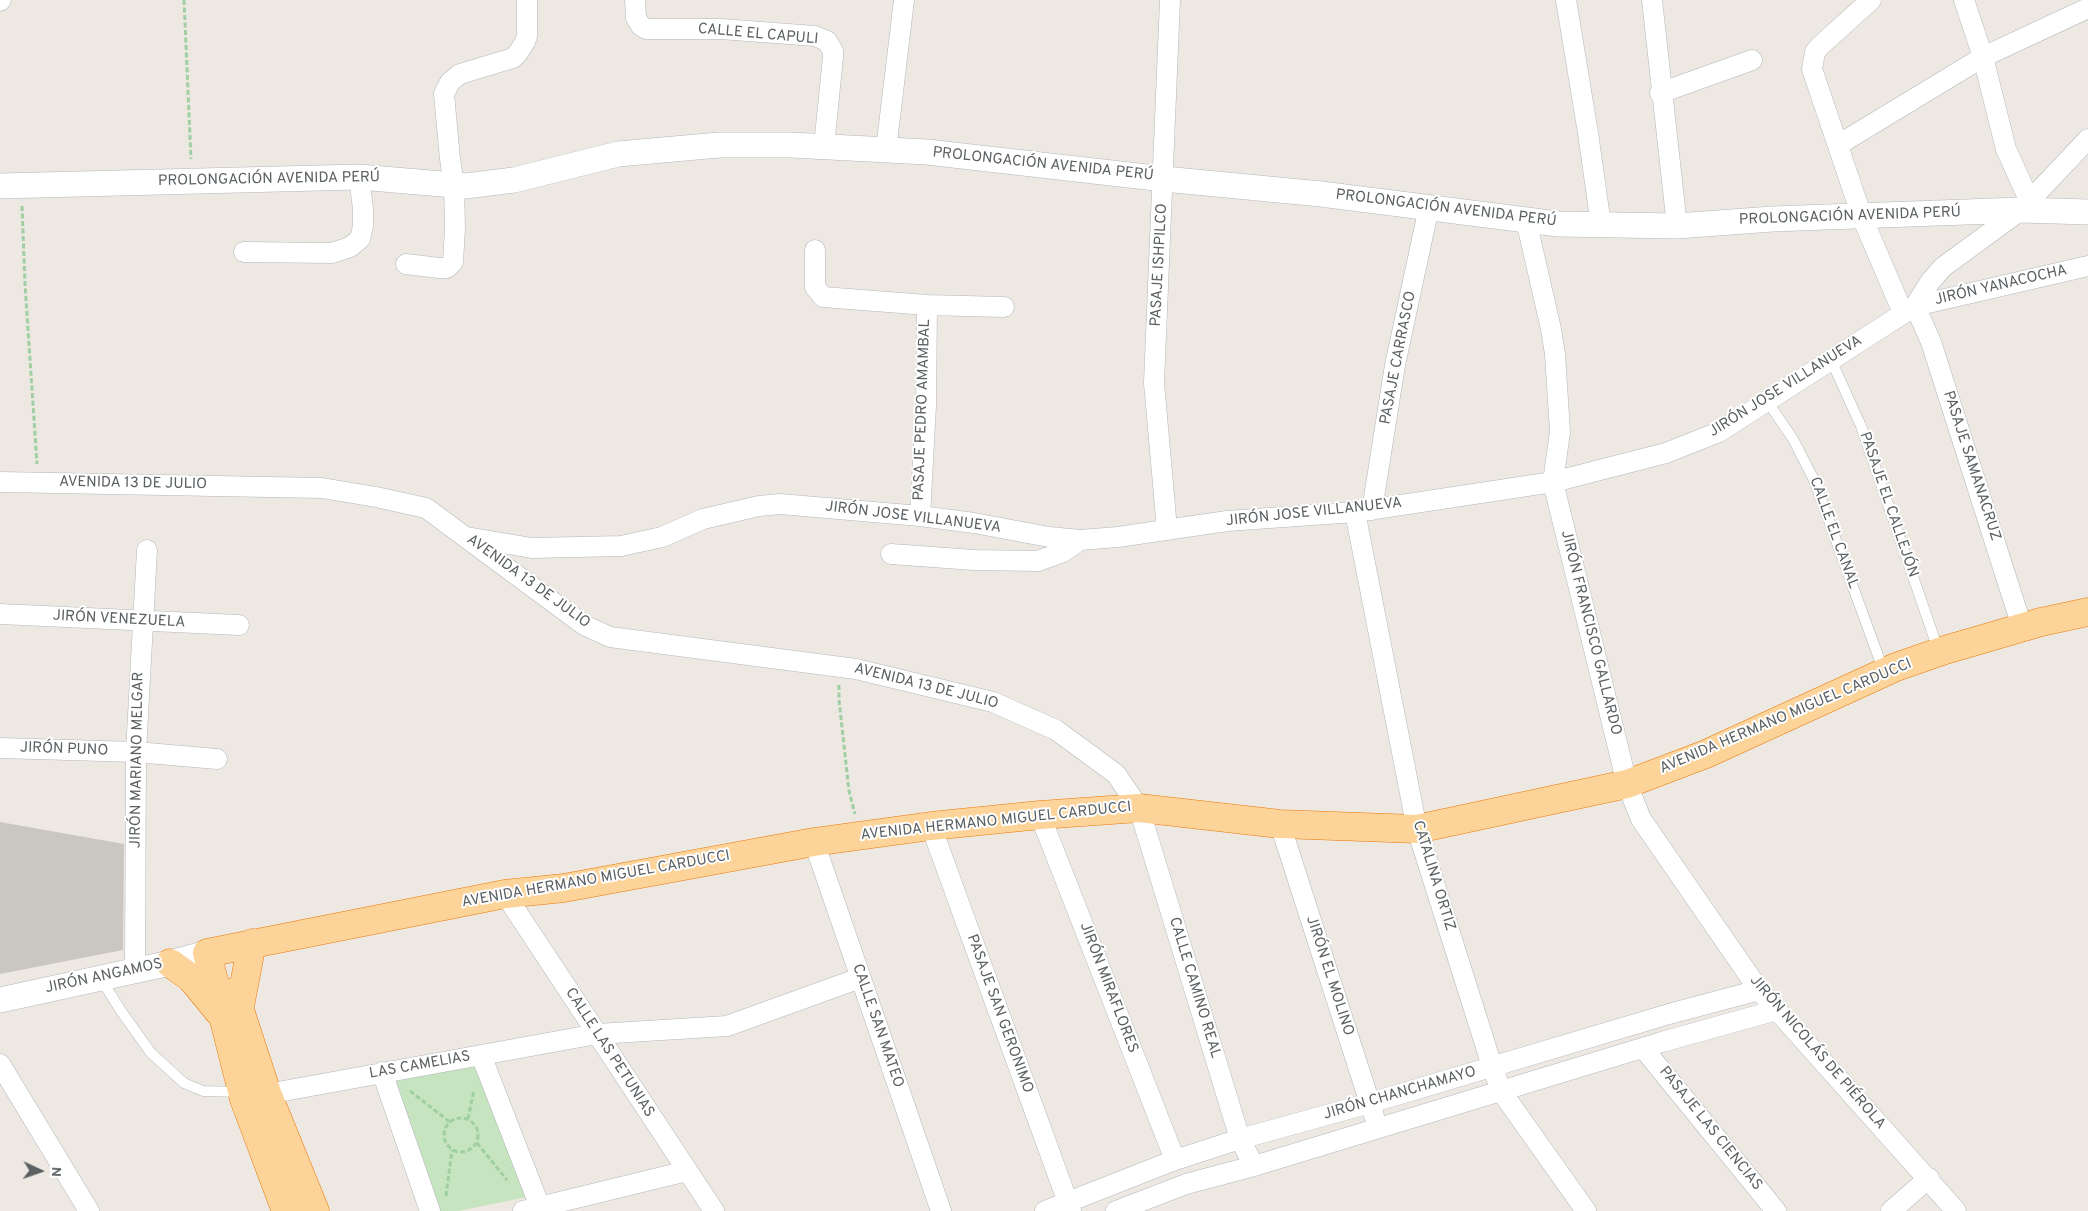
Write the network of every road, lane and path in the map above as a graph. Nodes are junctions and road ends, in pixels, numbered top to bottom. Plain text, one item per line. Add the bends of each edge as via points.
1 (184, 0) edge
2 (527, 0) edge
3 (635, 0) edge
4 (904, 0) edge
5 (1170, 0) edge
6 (1566, 0) edge
7 (1652, 0) edge
8 (1871, 0) edge
9 (1964, 0) edge
10 (2085, 8) edge
11 (1984, 57) junction
12 (1752, 60) dead end
13 (1660, 93) junction
14 (2088, 139) edge
15 (1838, 145) junction
16 (824, 146) junction
17 (886, 150) junction
18 (359, 177) junction
19 (1164, 179) junction
20 (192, 180) junction
21 (454, 184) junction
22 (10, 186) edge
23 (2026, 206) junction
24 (1429, 208) junction
25 (2088, 212) edge
26 (1862, 217) junction
27 (1526, 220) junction
28 (1601, 225) junction
29 (1677, 226) junction
30 (815, 250) dead end
31 (244, 252) dead end
32 (406, 264) dead end
33 (2088, 266) edge
34 (927, 304) junction
35 (1004, 307) dead end
36 (1909, 310) junction
37 (1832, 360) junction
38 (1767, 401) junction
39 (0, 482) edge
40 (39, 482) junction
41 (1553, 482) junction
42 (1364, 511) junction
43 (920, 516) junction
44 (1167, 529) junction
45 (466, 538) junction
46 (1080, 540) junction
47 (147, 550) dead end
48 (891, 554) dead end
49 (2088, 612) edge
50 (0, 614) edge
51 (142, 622) junction
52 (239, 625) dead end
53 (2022, 627) junction
54 (1939, 652) junction
55 (839, 666) junction
56 (1884, 672) junction
57 (0, 748) edge
58 (136, 752) junction
59 (217, 759) dead end
60 (1627, 784) junction
61 (1139, 808) junction
62 (1040, 815) junction
63 (1280, 824) junction
64 (931, 826) junction
65 (1417, 829) junction
66 (861, 835) junction
67 (814, 842) junction
68 (505, 894) junction
69 (228, 948) junction
70 (170, 963) junction
71 (135, 970) junction
72 (101, 978) junction
73 (860, 978) junction
74 (1759, 990) junction
75 (0, 1000) edge
76 (1777, 1010) junction
77 (231, 1014) junction
78 (597, 1034) junction
79 (1643, 1048) junction
80 (480, 1055) junction
81 (0, 1064) edge
82 (1492, 1066) junction
83 (384, 1072) junction
84 (1501, 1090) junction
85 (251, 1095) junction
86 (1370, 1103) junction
87 (450, 1122) junction
88 (1377, 1127) junction
89 (1240, 1140) junction
90 (476, 1143) junction
91 (452, 1150) junction
92 (1176, 1160) junction
93 (1254, 1166) junction
94 (687, 1171) junction
95 (1928, 1178) junction
96 (1070, 1206) edge
97 (438, 1207) edge
98 (531, 1209) edge
99 (88, 1211) edge
100 (286, 1211) edge
101 (315, 1211) edge
102 (714, 1211) edge
103 (940, 1211) edge
104 (1045, 1211) edge
105 (1116, 1211) edge
106 (1586, 1211) edge
107 (1776, 1211) edge
108 (1891, 1211) edge
109 (1956, 1211) edge

1 - 20 path
2 - 21 street via 527,36 518,53 513,58 460,74 446,88 444,100
3 - 16 street, CALLE EL CAPULI via 636,18 646,29 721,29 815,36 827,41 833,57
4 - 17 street
5 - 19 street, PASAJE ISHPILCO
6 - 28 street
7 - 13 street
8 - 15 street, PASAJE SAMANACRUZ via 1828,37 1813,58 1814,75
9 - 11 street
10 - 11 street
11 - 15 street
11 - 23 street via 2006,149
12 - 13 street
13 - 29 street
14 - 23 street, JIRÓN JOSE VILLANUEVA
15 - 26 street, PASAJE SAMANACRUZ
16 - 17 street, PROLONGACIÓN AVENIDA PERÚ
16 - 21 street, PROLONGACIÓN AVENIDA PERÚ via 719,145 618,154 514,180 466,186
17 - 19 street, PROLONGACIÓN AVENIDA PERÚ
18 - 20 street, PROLONGACIÓN AVENIDA PERÚ
18 - 21 street, PROLONGACIÓN AVENIDA PERÚ
18 - 31 street via 363,226 360,239 350,247 332,253
19 - 24 street, PROLONGACIÓN AVENIDA PERÚ
19 - 44 street, PASAJE ISHPILCO via 1154,384
20 - 22 street, PROLONGACIÓN AVENIDA PERÚ
21 - 32 street via 453,262 447,268
22 - 40 path via 25,284
23 - 25 street, PROLONGACIÓN AVENIDA PERÚ
23 - 26 street, PROLONGACIÓN AVENIDA PERÚ
23 - 36 street, JIRÓN JOSE VILLANUEVA via 1943,267
24 - 27 street, PROLONGACIÓN AVENIDA PERÚ
24 - 42 street, PASAJE CARRASCO
26 - 29 street, PROLONGACIÓN AVENIDA PERÚ
26 - 36 street, PASAJE SAMANACRUZ
27 - 28 street, PROLONGACIÓN AVENIDA PERÚ
27 - 41 street via 1555,354 1560,432
28 - 29 street, PROLONGACIÓN AVENIDA PERÚ
30 - 34 street via 815,287 823,297
33 - 36 street, JIRÓN YANACOCHA
34 - 35 street
34 - 43 street, PASAJE PEDRO AMAMBAL
36 - 37 street, JIRÓN JOSE VILLANUEVA
36 - 53 street, PASAJE SAMANACRUZ via 1931,342
37 - 38 street, JIRÓN JOSE VILLANUEVA
37 - 54 lane, PASAJE EL CALLEJÓN via 1861,426
38 - 41 street, JIRÓN JOSE VILLANUEVA via 1719,432 1666,453
38 - 56 lane, CALLE EL CANAL via 1793,439 1814,480
39 - 40 street, AVENIDA 13 DE JULIO
40 - 45 street, AVENIDA 13 DE JULIO via 322,488 426,508
41 - 42 street, JIRÓN JOSE VILLANUEVA
41 - 60 street, JIRÓN FRANCISCO GALLARDO
42 - 44 street, JIRÓN JOSE VILLANUEVA via 1227,521
42 - 65 street, CATALINA ORTIZ
43 - 45 street, JIRÓN JOSE VILLANUEVA via 780,504 703,519 662,537 621,546 532,548
43 - 46 street, JIRÓN JOSE VILLANUEVA
44 - 46 street, JIRÓN JOSE VILLANUEVA via 1118,538
45 - 55 street, AVENIDA 13 DE JULIO via 584,625 610,637
46 - 48 street via 1063,552 1038,561
47 - 51 street, JIRÓN MARIANO MELGAR
49 - 53 highway, AVENIDA HERMANO MIGUEL CARDUCCI
50 - 51 street, JIRÓN VENEZUELA
51 - 52 street, JIRÓN VENEZUELA
51 - 58 street, JIRÓN MARIANO MELGAR
53 - 54 highway, AVENIDA HERMANO MIGUEL CARDUCCI
54 - 56 highway, AVENIDA HERMANO MIGUEL CARDUCCI
55 - 61 street, AVENIDA 13 DE JULIO via 993,702 1056,730 1116,774
55 - 66 path via 839,700 849,791
56 - 60 highway, AVENIDA HERMANO MIGUEL CARDUCCI via 1706,754
57 - 58 street, JIRÓN PUNO
58 - 59 street, JIRÓN PUNO
58 - 71 street, JIRÓN MARIANO MELGAR
60 - 65 highway, AVENIDA HERMANO MIGUEL CARDUCCI
60 - 74 street, JIRÓN NICOLÁS DE PIÉROLA via 1641,819
61 - 62 highway, AVENIDA HERMANO MIGUEL CARDUCCI
61 - 63 highway, AVENIDA HERMANO MIGUEL CARDUCCI
61 - 89 street, CALLE CAMINO REAL
62 - 64 highway, AVENIDA HERMANO MIGUEL CARDUCCI
62 - 92 street, JIRÓN MIRAFLORES
63 - 65 highway, AVENIDA HERMANO MIGUEL CARDUCCI
63 - 86 street, JIRÓN EL MOLINO
64 - 66 highway, AVENIDA HERMANO MIGUEL CARDUCCI
64 - 96 street, PASAJE SAN GERONIMO
65 - 82 street, CATALINA ORTIZ
66 - 67 highway, AVENIDA HERMANO MIGUEL CARDUCCI
67 - 68 highway, AVENIDA HERMANO MIGUEL CARDUCCI via 564,888
67 - 73 street, CALLE SAN MATEO
68 - 69 highway, AVENIDA HERMANO MIGUEL CARDUCCI
68 - 78 street, CALLE LAS PETUNIAS
69 - 70 street, JIRÓN ANGAMOS
69 - 77 highway
69 - 77 highway
70 - 71 street, JIRÓN ANGAMOS
70 - 77 highway
71 - 72 street, JIRÓN ANGAMOS
72 - 75 street, JIRÓN ANGAMOS
72 - 85 lane via 151,1053 184,1082 203,1092
73 - 78 street, LAS CAMELIAS via 727,1026
73 - 103 street, CALLE SAN MATEO
74 - 76 street, JIRÓN NICOLÁS DE PIÉROLA
74 - 82 street, JIRÓN CHANCHAMAYO
76 - 79 street, JIRÓN CHANCHAMAYO
76 - 95 street, JIRÓN NICOLÁS DE PIÉROLA
77 - 85 highway
78 - 80 street, LAS CAMELIAS
78 - 94 street, CALLE LAS PETUNIAS
79 - 84 street, JIRÓN CHANCHAMAYO
79 - 107 street, PASAJE LAS CIENCIAS
80 - 83 street, LAS CAMELIAS
80 - 98 street
81 - 99 street
82 - 84 street, CATALINA ORTIZ
82 - 86 street, JIRÓN CHANCHAMAYO
83 - 85 street, LAS CAMELIAS
83 - 87 path
83 - 97 street
84 - 88 street, JIRÓN CHANCHAMAYO
84 - 106 street, CATALINA ORTIZ
85 - 100 highway
85 - 101 highway
86 - 88 street, JIRÓN EL MOLINO
86 - 89 street, JIRÓN CHANCHAMAYO
87 - 90 path via 458,1118 474,1123
87 - 91 path via 444,1137
88 - 93 street, JIRÓN CHANCHAMAYO
89 - 92 street, JIRÓN CHANCHAMAYO
89 - 93 street, CALLE CAMINO REAL
90 - 91 path via 466,1151
90 - 98 path
91 - 97 path
92 - 96 street, JIRÓN CHANCHAMAYO
93 - 105 street, JIRÓN CHANCHAMAYO via 1186,1184
94 - 98 street
94 - 102 street, CALLE LAS PETUNIAS
95 - 108 street
95 - 109 street, JIRÓN NICOLÁS DE PIÉROLA
96 - 104 street, JIRÓN CHANCHAMAYO

